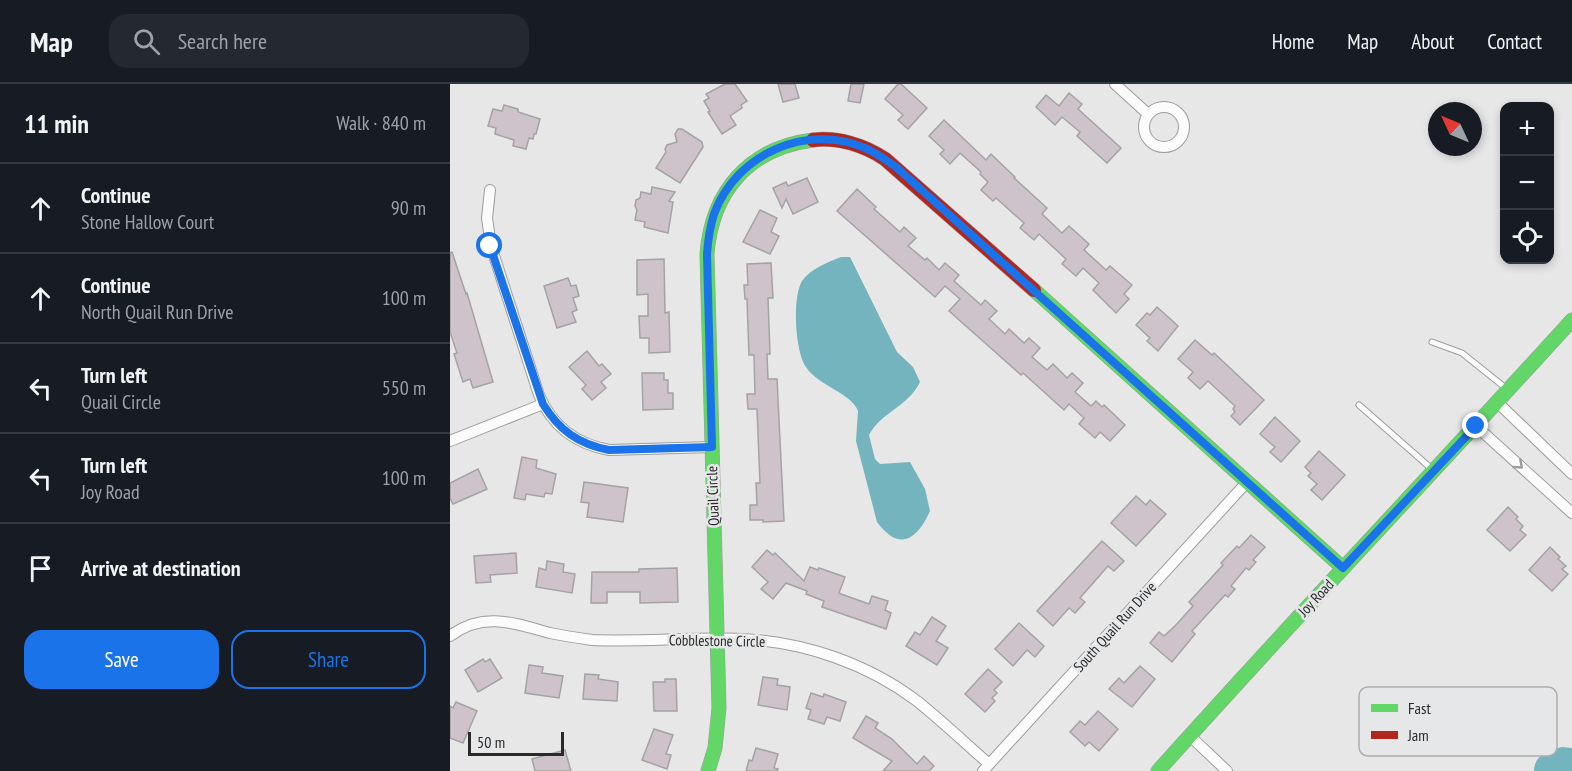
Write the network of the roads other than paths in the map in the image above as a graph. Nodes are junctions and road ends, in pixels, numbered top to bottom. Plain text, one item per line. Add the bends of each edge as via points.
1 (1115, 84) edge
2 (1148, 114) dead end
3 (490, 190) dead end
4 (1572, 320) edge
5 (1432, 342) dead end
6 (1508, 390) junction
7 (1497, 402) junction
8 (543, 404) junction
9 (1359, 405) dead end
10 (1476, 426) junction
11 (450, 441) edge
12 (712, 447) junction
13 (1434, 471) junction
14 (1572, 474) edge
15 (1247, 482) junction
16 (1572, 513) edge
17 (1343, 568) junction
18 (450, 636) edge
19 (717, 639) junction
20 (1190, 736) junction
21 (986, 768) edge
22 (708, 771) edge
23 (1158, 771) edge
24 (1227, 771) edge

1 - 2 street
3 - 8 street via 490,246
4 - 6 street, Joy Road
5 - 6 lane via 1462,353
6 - 7 street, Joy Road
7 - 10 street, Joy Road
7 - 14 street
8 - 11 street
8 - 12 street via 565,432 594,447
9 - 13 lane
10 - 13 street, Joy Road
10 -> 16 street
12 - 15 street, Quail Circle via 707,254 714,213 733,181 757,159 788,144 827,139 865,148 896,167
12 - 19 street, Quail Circle
13 - 17 street, Joy Road
15 - 17 street, Quail Circle
15 - 21 street, South Quail Run Drive
17 - 20 street, Joy Road
18 - 19 street, Cobblestone Circle via 470,626 496,621 592,640
19 - 21 street, Cobblestone Circle via 793,645 857,666 915,700
19 - 22 street, Quail Circle via 718,722
20 - 23 street, Joy Road
20 - 24 street

